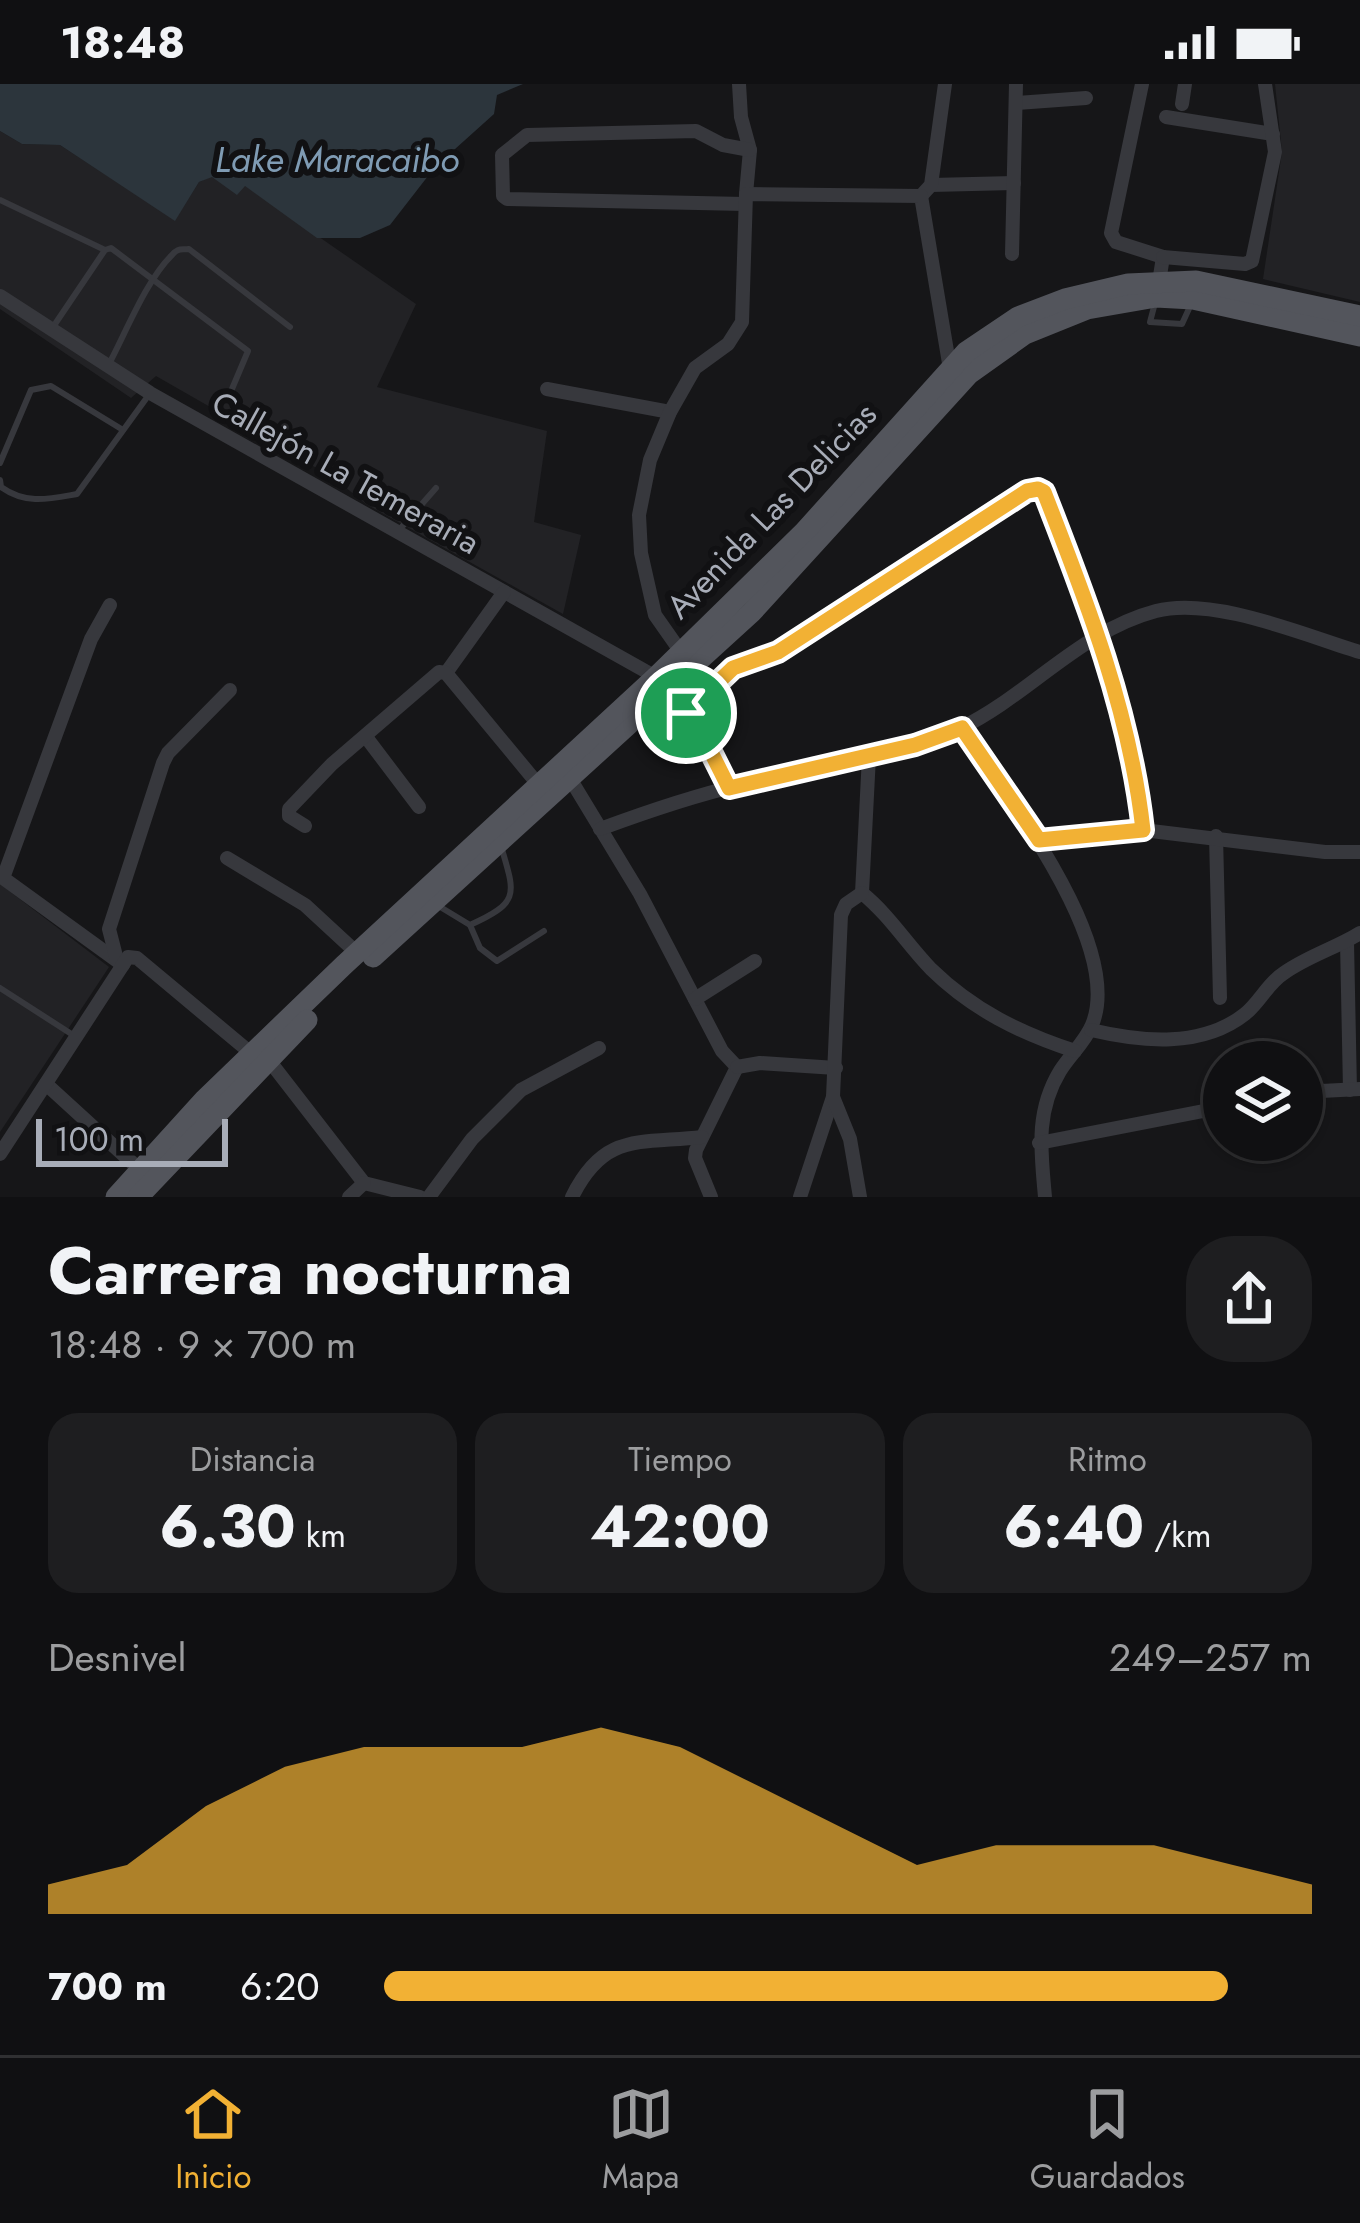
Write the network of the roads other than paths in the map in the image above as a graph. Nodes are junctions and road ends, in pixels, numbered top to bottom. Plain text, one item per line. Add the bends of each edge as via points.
1 (740, 84) edge
2 (946, 84) edge
3 (1016, 84) edge
4 (1142, 84) edge
5 (1185, 84) edge
6 (1265, 84) edge
7 (1086, 98) dead end
8 (1017, 103) junction
9 (1182, 104) dead end
10 (1166, 117) dead end
11 (1273, 134) junction
12 (750, 150) junction
13 (1014, 183) junction
14 (926, 190) junction
15 (745, 199) junction
16 (0, 200) edge
17 (105, 250) junction
18 (1012, 254) dead end
19 (1163, 257) junction
20 (155, 279) junction
21 (1158, 290) junction
22 (0, 296) edge
23 (1360, 316) edge
24 (290, 327) dead end
25 (51, 330) junction
26 (1360, 336) edge
27 (107, 367) junction
28 (950, 369) junction
29 (547, 389) dead end
30 (150, 393) junction
31 (229, 396) dead end
32 (670, 412) junction
33 (124, 430) junction
34 (0, 463) edge
35 (0, 480) edge
36 (436, 488) dead end
37 (398, 532) junction
38 (504, 592) junction
39 (110, 605) dead end
40 (1100, 634) junction
41 (681, 652) junction
42 (1360, 652) edge
43 (446, 673) junction
44 (662, 684) junction
45 (230, 690) dead end
46 (686, 713) junction
47 (962, 728) junction
48 (366, 736) junction
49 (869, 756) junction
50 (571, 780) junction
51 (537, 783) junction
52 (729, 788) junction
53 (419, 807) dead end
54 (304, 826) dead end
55 (600, 829) junction
56 (1143, 830) junction
57 (1216, 836) junction
58 (1039, 840) junction
59 (500, 844) junction
60 (1360, 852) edge
61 (227, 858) dead end
62 (862, 893) junction
63 (434, 903) junction
64 (470, 925) junction
65 (544, 931) dead end
66 (1353, 938) edge
67 (357, 952) junction
68 (755, 961) dead end
69 (120, 963) junction
70 (0, 988) edge
71 (1220, 998) dead end
72 (695, 999) junction
73 (1090, 1030) junction
74 (76, 1036) junction
75 (598, 1048) dead end
76 (1075, 1051) junction
77 (260, 1057) junction
78 (737, 1067) junction
79 (836, 1068) junction
80 (46, 1084) junction
81 (1355, 1089) edge
82 (1323, 1091) edge
83 (833, 1096) junction
84 (1203, 1111) edge
85 (702, 1137) junction
86 (1039, 1143) junction
87 (0, 1154) edge
88 (139, 1169) junction
89 (364, 1184) junction
90 (116, 1197) edge
91 (138, 1197) edge
92 (349, 1197) edge
93 (420, 1197) edge
94 (429, 1197) edge
95 (572, 1197) edge
96 (711, 1197) edge
97 (800, 1197) edge
98 (860, 1197) edge
99 (1045, 1197) edge

1 - 12 street
2 - 14 street
3 - 8 street
4 - 19 street via 1111,233 1116,242
5 - 9 street
6 - 11 street
7 - 8 street
8 - 13 street
10 - 11 street
11 - 19 street via 1252,261
12 - 15 street
12 - 15 street via 696,131 527,135 502,154 507,199
13 - 14 street
13 - 18 street
14 - 15 street
14 - 28 street
15 - 32 street via 742,322 695,368
16 - 17 lane
17 - 20 lane
17 - 25 lane
19 - 21 street
20 - 24 lane via 173,252 189,249
20 - 27 lane
20 - 31 lane via 248,351
21 - 23 main road, Avenida Las Delicias via 1196,280
21 - 26 main road, Avenida Las Delicias
21 - 28 main road, Avenida Las Delicias via 1128,284 1018,317
21 - 44 main road, Avenida Las Delicias via 1025,334 968,374 752,612
22 - 25 street, Callejón La Temeraria
25 - 27 street, Callejón La Temeraria
27 - 30 street, Callejón La Temeraria
28 - 41 main road, Avenida Las Delicias via 804,532
29 - 32 street
30 - 33 lane
30 - 37 street, Callejón La Temeraria
32 - 41 street via 639,515 655,615
33 - 34 lane via 40,385
33 - 35 lane via 77,494 34,501 13,496
36 - 37 lane
37 - 38 street, Callejón La Temeraria
38 - 43 street
38 - 44 street, Callejón La Temeraria
39 - 69 street via 3,878
40 - 42 street via 1158,610 1197,609
40 - 46 street via 1044,492 1027,491 778,652 733,668
40 - 47 street
40 - 56 street
41 - 44 main road, Avenida Las Delicias
43 - 48 street via 433,674
43 - 51 street
44 - 46 street
44 - 50 main road, Avenida Las Delicias
44 - 51 main road, Avenida Las Delicias
45 - 69 street via 165,758 109,929
46 - 52 street
47 - 49 street
47 - 58 street
48 - 53 street
48 - 54 street via 289,809
49 - 52 street
49 - 62 street
50 - 55 street
50 - 59 main road, Avenida Las Delicias
51 - 67 main road, Avenida Las Delicias
52 - 55 street
55 - 72 street
56 - 57 street
56 - 58 street
57 - 60 street
57 - 71 street
58 - 73 street via 1093,950 1100,999
59 - 63 main road, Avenida Las Delicias
59 - 64 lane via 513,895
61 - 67 street via 305,905
62 - 76 street via 968,1001 1023,1034
62 - 79 street via 842,915
63 - 64 lane
63 - 77 main road, Avenida Las Delicias
64 - 65 lane via 497,961
66 - 73 street via 1279,976 1217,1033 1123,1038
66 - 81 street
67 - 77 main road, Avenida Las Delicias
68 - 72 street
69 - 74 street
69 - 77 street via 137,958
70 - 74 lane
72 - 78 street
73 - 76 street
74 - 80 street
75 - 94 street via 521,1090
76 - 86 street via 1044,1107
77 - 88 main road, Avenida Las Delicias
77 - 89 street
77 - 91 main road, Avenida Las Delicias
78 - 79 street
78 - 85 street
79 - 83 street
80 - 87 street
80 - 88 street
81 - 82 street
83 - 97 street
83 - 98 street
84 - 86 street
85 - 95 street via 607,1150
85 - 96 street via 695,1158
86 - 99 street
88 - 90 main road, Avenida Las Delicias
89 - 92 street
89 - 93 street

